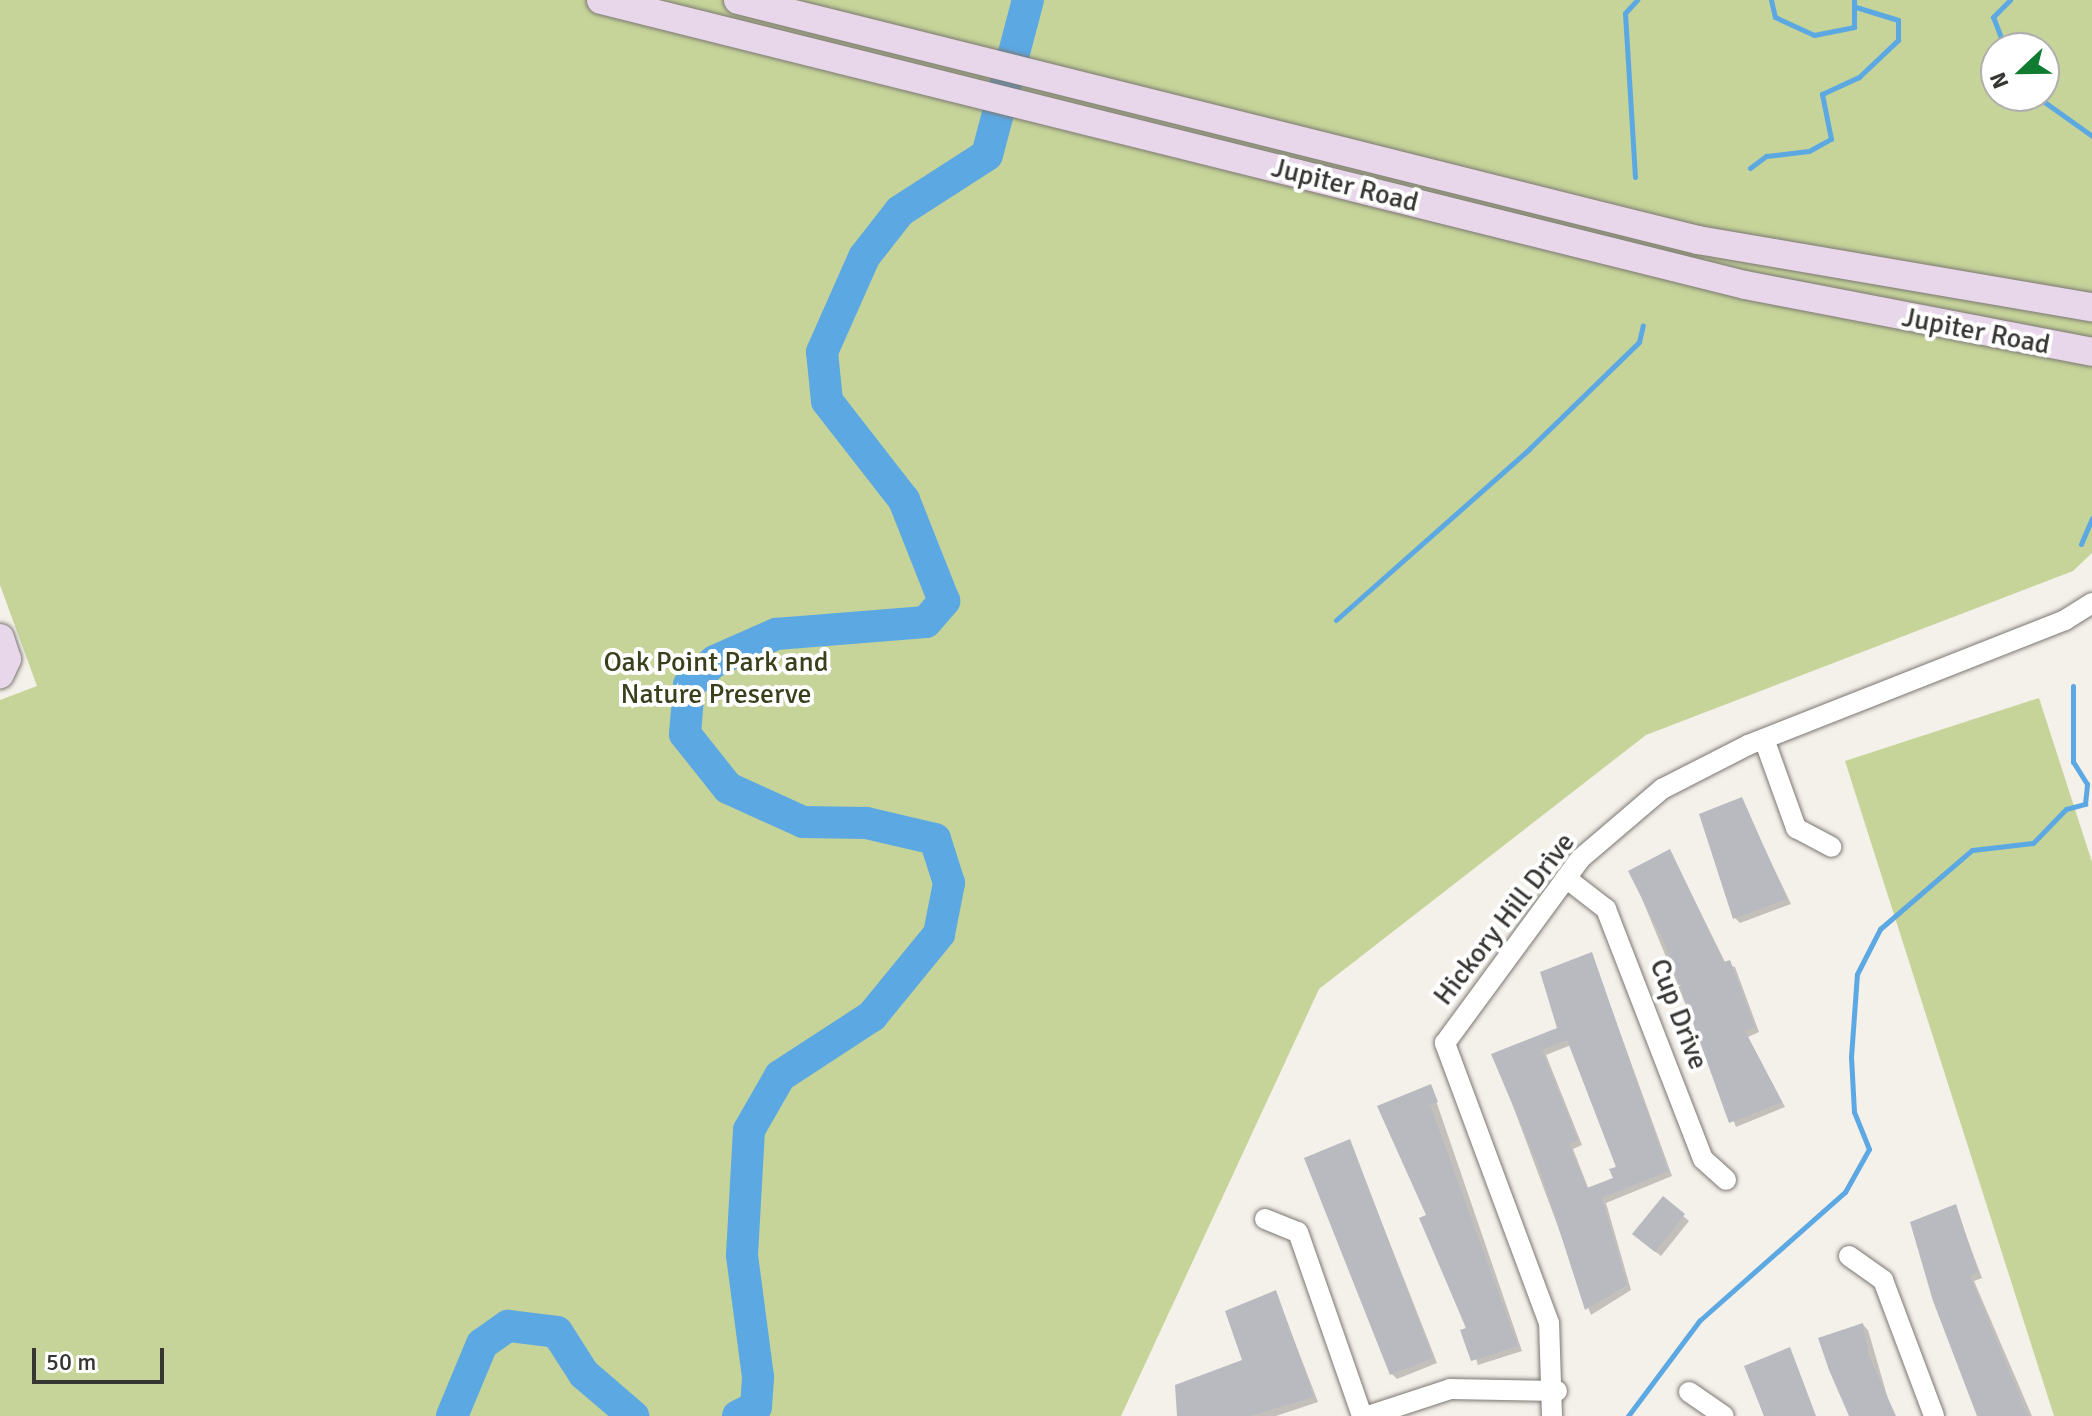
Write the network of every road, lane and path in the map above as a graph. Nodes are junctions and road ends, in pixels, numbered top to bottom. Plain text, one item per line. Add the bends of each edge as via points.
1 (601, 0) edge
2 (738, 0) edge
3 (2092, 307) edge
4 (2092, 352) edge
5 (2092, 603) edge
6 (0, 638) edge
7 (3, 671) edge
8 (1764, 739) junction
9 (1831, 847) dead end
10 (1566, 878) junction
11 (1726, 1180) dead end
12 (1265, 1219) dead end
13 (1849, 1256) dead end
14 (1557, 1391) junction
15 (1689, 1392) dead end
16 (1362, 1416) edge
17 (1368, 1416) edge
18 (1552, 1416) edge
19 (1724, 1416) edge
20 (1934, 1416) edge

1 - 4 main road, Jupiter Road via 1745,285
2 - 3 main road, Jupiter Road via 1698,240
5 - 8 street, Hickory Hill Drive via 2065,620
6 - 7 main road
8 - 9 street via 1796,828
8 - 10 street, Hickory Hill Drive via 1662,789
10 - 11 street, Cup Drive via 1606,909 1703,1159
10 - 14 street, Hickory Hill Drive via 1445,1043 1549,1323
12 - 16 street via 1298,1232
13 - 20 street via 1883,1280
14 - 17 street via 1450,1389
14 - 18 street, Hickory Hill Drive
15 - 19 street

